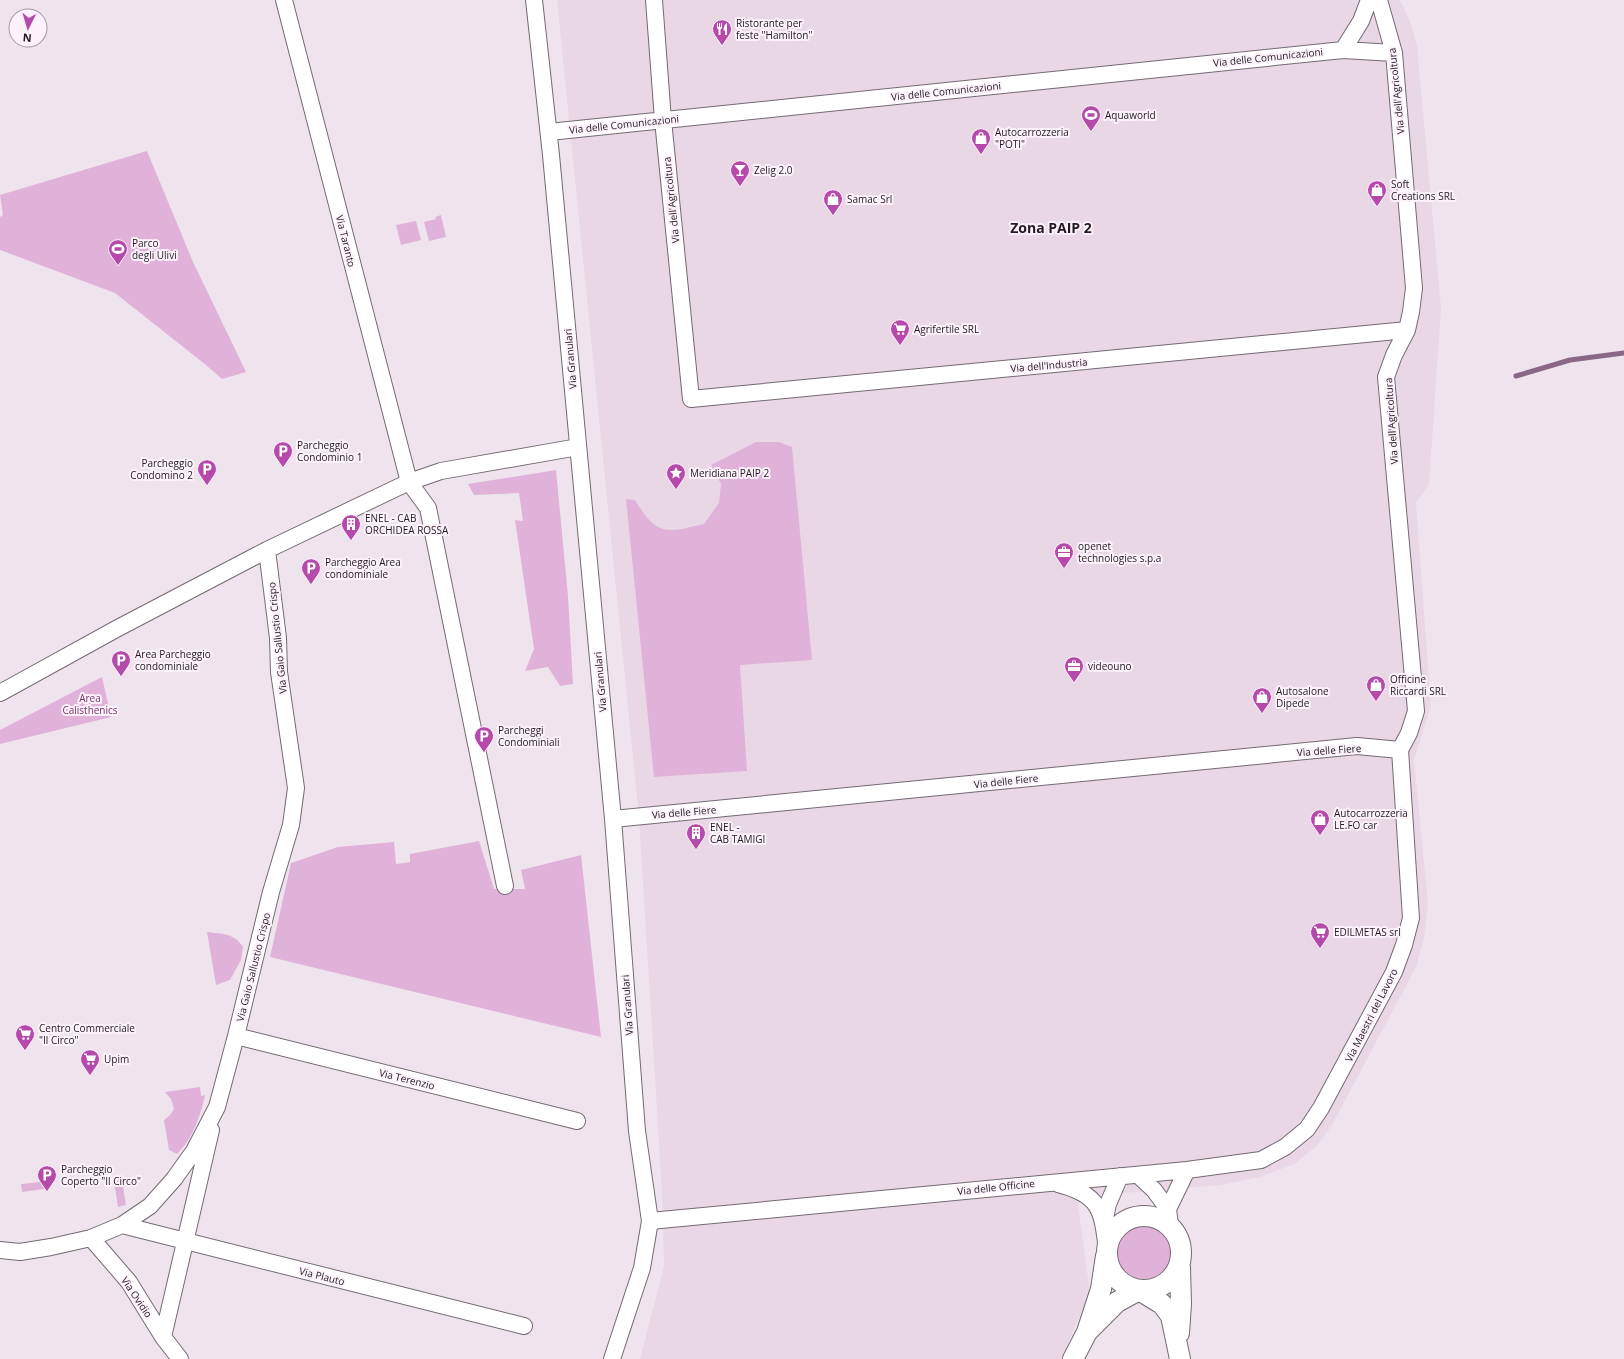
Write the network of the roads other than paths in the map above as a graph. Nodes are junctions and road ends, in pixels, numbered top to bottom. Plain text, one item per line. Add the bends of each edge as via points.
1 (284, 0) edge
2 (534, 0) edge
3 (654, 0) edge
4 (1369, 0) edge
5 (1379, 0) edge
6 (1343, 50) junction
7 (1394, 53) junction
8 (663, 120) junction
9 (549, 132) junction
10 (1407, 330) junction
11 (691, 399) joint
12 (578, 447) junction
13 (409, 482) junction
14 (267, 550) junction
15 (20, 683) junction
16 (0, 685) edge
17 (0, 693) edge
18 (1400, 750) junction
19 (613, 819) junction
20 (505, 886) dead end
21 (236, 1036) junction
22 (216, 1107) junction
23 (1322, 1108) joint
24 (578, 1121) dead end
25 (1186, 1170) junction
26 (1138, 1175) junction
27 (1120, 1176) junction
28 (1048, 1182) junction
29 (1169, 1217) junction
30 (650, 1221) junction
31 (122, 1225) junction
32 (1104, 1225) junction
33 (91, 1238) junction
34 (186, 1242) junction
35 (0, 1250) edge
36 (1107, 1250) junction
37 (1180, 1267) junction
38 (1139, 1290) junction
39 (524, 1326) dead end
40 (1087, 1332) junction
41 (163, 1337) junction
42 (1179, 1353) edge
43 (180, 1359) edge
44 (612, 1359) edge
45 (1073, 1359) edge

1 - 13 street, Via Taranto
2 - 9 street, Via Granulari
3 - 8 street, Via dell'Agricoltura
4 - 6 street via 1361,22
5 - 7 street, Via dell'Agricoltura
6 - 7 street, Via delle Comunicazioni
6 - 8 street, Via delle Comunicazioni
7 - 10 street, Via dell'Agricoltura via 1414,288
8 - 9 street, Via delle Comunicazioni
8 - 11 street, Via dell'Agricoltura
9 - 12 street, Via Granulari
10 - 11 street, Via dell'Industria
10 - 18 street, Via dell'Agricoltura via 1386,377 1416,711
12 - 13 street via 441,471
12 - 19 street, Via Granulari
13 - 14 street
13 - 20 street via 428,508
14 - 15 street
14 - 21 street, Via Gaio Sallustio Crispo via 278,638 279,672 296,788 291,825 271,892
15 - 16 street
15 - 17 street
18 - 19 street, Via delle Fiere via 1357,746
18 - 23 street, Via Maestri del Lavoro via 1411,918 1394,972
19 - 30 street, Via Granulari via 637,1131
21 - 22 street, Via Gaio Sallustio Crispo
21 - 24 street, Via Terenzio
22 - 31 street, Via Gaio Sallustio Crispo via 194,1151 174,1179 150,1206
22 - 34 street
23 - 25 street, Via delle Officine via 1307,1129 1286,1147 1261,1160
25 - 26 street, Via delle Officine
25 - 29 street
26 - 27 street, Via delle Officine
26 - 29 street via 1154,1190
27 - 28 street, Via delle Officine
27 - 32 street via 1108,1204
28 - 30 street, Via delle Officine
28 - 32 street via 1075,1188 1089,1196 1098,1207
29 - 36 main road via 1160,1219 1136,1216 1125,1221 1116,1228
29 - 37 main road via 1181,1244
30 - 44 street, Via Granulari via 642,1268
31 - 33 street, Via Gaio Sallustio Crispo
31 - 34 street, Via Plauto
32 - 36 street
33 - 35 street, Via Gaio Sallustio Crispo via 20,1252
33 - 41 street, Via Ovidio via 129,1282
34 - 39 street, Via Plauto
34 - 41 street
36 - 38 main road via 1108,1261 1119,1280 1128,1287
36 - 40 main road via 1101,1289
37 - 38 main road via 1173,1278 1163,1286
37 - 42 main road
38 - 40 main road via 1117,1302
38 - 42 main road via 1162,1304 1171,1316
40 - 45 main road
41 - 43 street, Via Ovidio

